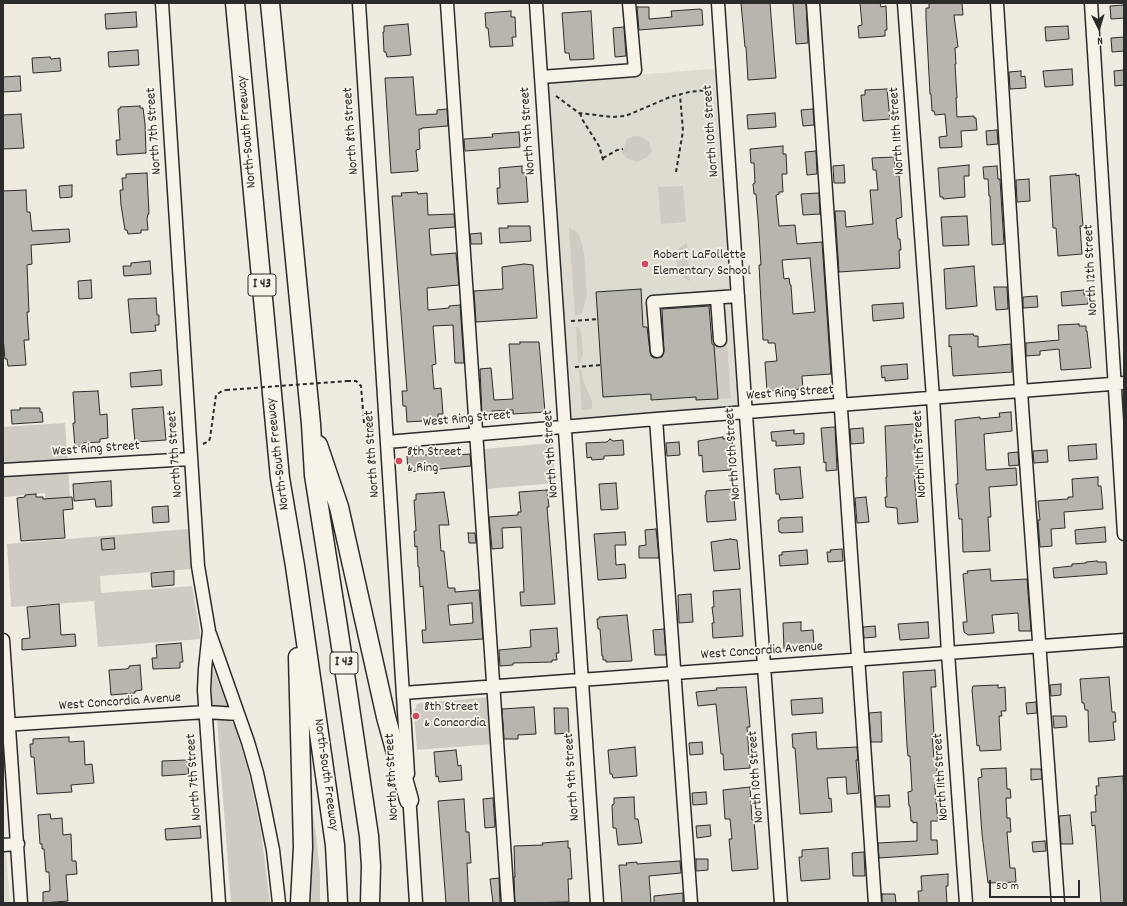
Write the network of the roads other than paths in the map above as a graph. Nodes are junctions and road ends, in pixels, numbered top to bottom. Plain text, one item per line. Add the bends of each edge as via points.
1 (162, 3) edge
2 (235, 3) edge
3 (270, 3) edge
4 (359, 3) edge
5 (448, 3) edge
6 (536, 3) edge
7 (630, 3) edge
8 (718, 3) edge
9 (813, 3) edge
10 (904, 3) edge
11 (997, 3) edge
12 (1091, 3) edge
13 (541, 77) junction
14 (738, 296) junction
15 (717, 298) junction
16 (720, 340) dead end
17 (657, 351) dead end
18 (1119, 384) edge
19 (1021, 391) junction
20 (933, 398) junction
21 (842, 405) junction
22 (746, 413) junction
23 (656, 419) junction
24 (311, 424) junction
25 (565, 426) junction
26 (477, 435) junction
27 (387, 442) junction
28 (191, 459) junction
29 (3, 470) edge
30 (1124, 534) edge
31 (295, 566) junction
32 (209, 631) junction
33 (3, 640) edge
34 (1124, 640) edge
35 (1039, 646) junction
36 (948, 653) junction
37 (857, 659) junction
38 (764, 667) junction
39 (675, 673) junction
40 (582, 680) junction
41 (494, 686) junction
42 (403, 693) junction
43 (206, 712) junction
44 (238, 714) junction
45 (6, 725) edge
46 (409, 800) junction
47 (18, 844) junction
48 (3, 845) edge
49 (21, 903) edge
50 (219, 903) edge
51 (279, 903) edge
52 (300, 903) edge
53 (338, 903) edge
54 (370, 903) edge
55 (416, 903) edge
56 (508, 903) edge
57 (597, 903) edge
58 (691, 903) edge
59 (781, 903) edge
60 (874, 903) edge
61 (966, 903) edge
62 (1058, 903) edge

1 - 28 street, North 7th Street
2 - 31 highway, North-South Freeway / I 43 via 280,478
3 - 24 highway, I 43
4 - 27 street, North 8th Street
5 - 26 street
6 - 13 street, North 9th Street
7 - 13 street via 635,70
8 - 14 street, North 10th Street
9 - 21 street
10 - 20 street, North 11th Street
11 - 19 street
12 - 18 street, North 12th Street
13 - 25 street, North 9th Street
14 - 15 street
14 - 22 street, North 10th Street
15 - 16 street
15 - 17 street via 654,302
18 - 19 street, West Ring Street
18 - 30 street, North 12th Street
19 - 20 street, West Ring Street
19 - 35 street
20 - 21 street, West Ring Street
20 - 36 street, North 11th Street
21 - 22 street, West Ring Street
21 - 37 street
22 - 23 street, West Ring Street
22 - 38 street, North 10th Street
23 - 25 street, West Ring Street
23 - 39 street
24 - 46 highway via 339,507 386,716
24 - 54 highway, I 43 via 314,475 368,836
25 - 26 street, West Ring Street
25 - 40 street, North 9th Street
26 - 27 street, West Ring Street
26 - 41 street
27 - 42 street, North 8th Street
28 - 29 street, West Ring Street
28 - 32 street, North 7th Street via 198,566
31 - 52 highway via 303,846
31 - 53 highway, North-South Freeway / I 43 via 335,845
32 - 43 street, North 7th Street via 204,690
32 - 44 street
33 - 45 street
34 - 35 street, West Concordia Avenue
35 - 36 street, West Concordia Avenue
35 - 62 street
36 - 37 street, West Concordia Avenue
36 - 61 street, North 11th Street
37 - 38 street, West Concordia Avenue
37 - 60 street
38 - 39 street, West Concordia Avenue
38 - 59 street, North 10th Street
39 - 40 street, West Concordia Avenue
39 - 58 street
40 - 41 street, West Concordia Avenue
40 - 57 street, North 9th Street
41 - 42 street, West Concordia Avenue
41 - 56 street
42 - 46 street, North 8th Street
43 - 44 street, West Concordia Avenue
43 - 45 street, West Concordia Avenue
43 - 50 street, North 7th Street
44 - 51 street via 264,805
45 - 47 street
46 - 55 street, North 8th Street
47 - 48 street
47 - 49 street

